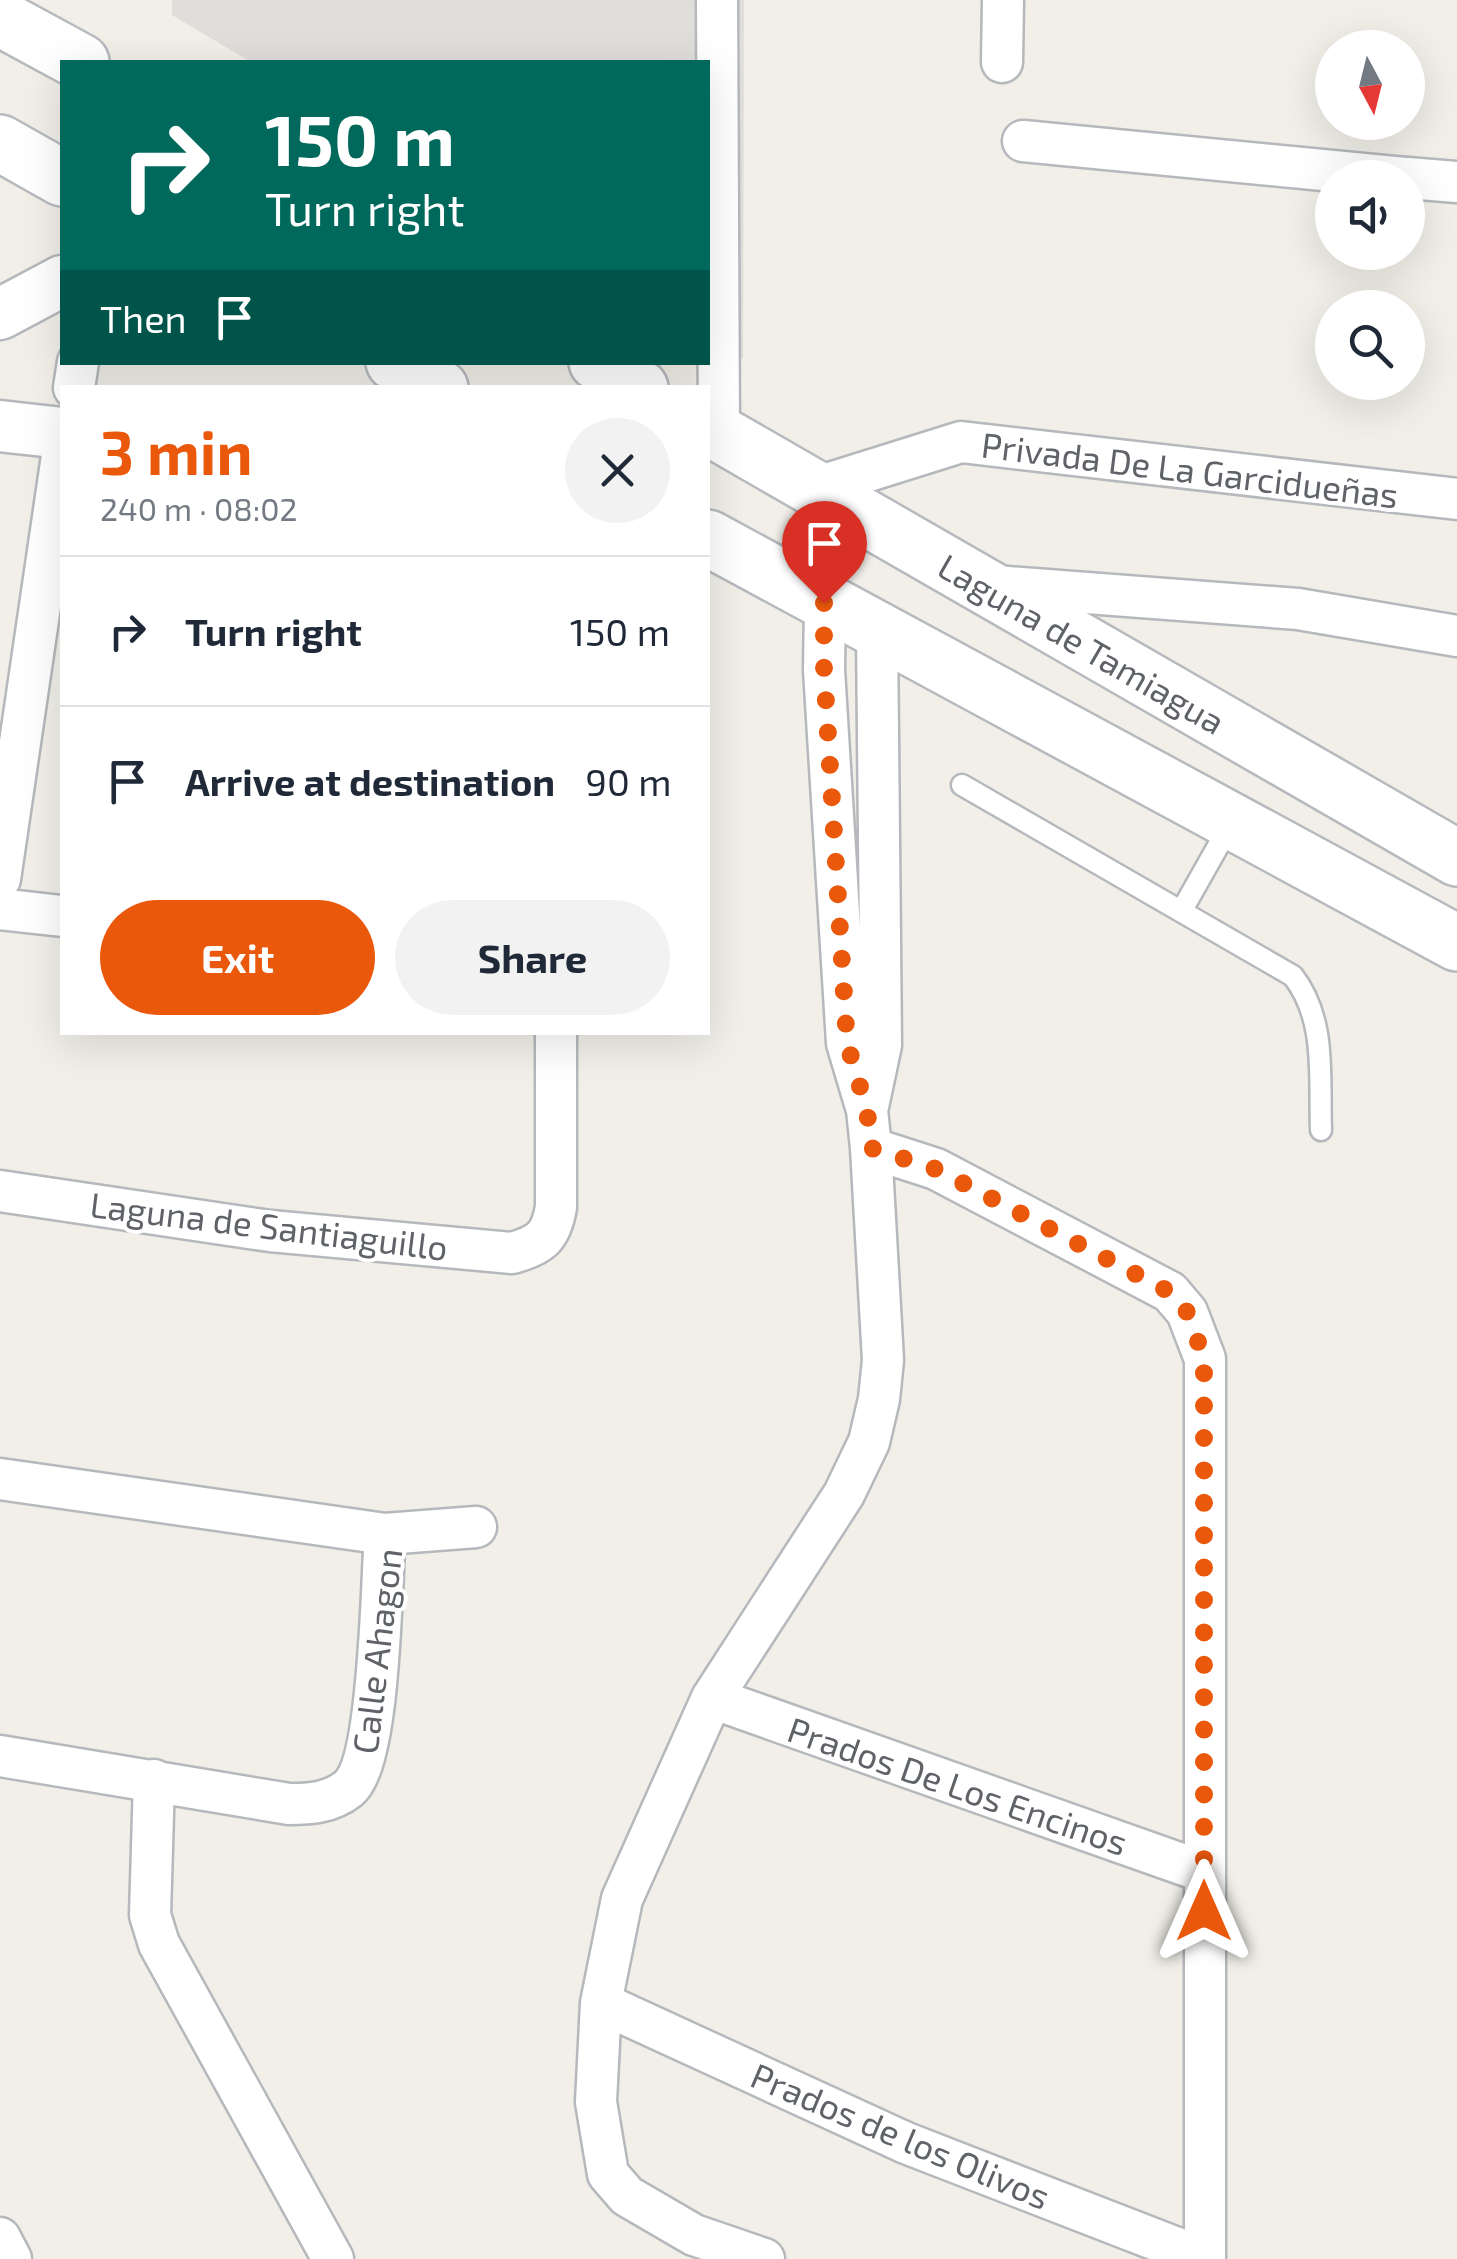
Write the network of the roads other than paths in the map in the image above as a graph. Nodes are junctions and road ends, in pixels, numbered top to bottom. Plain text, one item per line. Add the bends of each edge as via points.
1 (717, 0) edge
2 (1003, 0) edge
3 (0, 18) edge
4 (77, 60) edge
5 (1002, 62) dead end
6 (1023, 141) dead end
7 (0, 143) edge
8 (1315, 169) edge
9 (60, 177) edge
10 (1425, 179) edge
11 (1457, 182) edge
12 (60, 281) edge
13 (0, 314) edge
14 (399, 365) edge
15 (602, 365) edge
16 (435, 385) edge
17 (635, 385) edge
18 (0, 426) edge
19 (713, 431) edge
20 (60, 433) edge
21 (60, 467) edge
22 (811, 490) junction
23 (1457, 499) edge
24 (710, 540) edge
25 (983, 585) junction
26 (824, 603) junction
27 (877, 632) junction
28 (1457, 636) edge
29 (8, 765) edge
30 (962, 784) dead end
31 (1233, 819) junction
32 (1457, 858) edge
33 (0, 879) edge
34 (0, 908) edge
35 (1182, 910) junction
36 (60, 916) edge
37 (1457, 943) edge
38 (556, 1035) edge
39 (869, 1129) junction
40 (1321, 1130) dead end
41 (0, 1191) edge
42 (0, 1479) edge
43 (476, 1528) dead end
44 (385, 1534) junction
45 (712, 1698) junction
46 (0, 1756) edge
47 (154, 1780) junction
48 (1204, 1872) junction
49 (602, 2003) junction
50 (0, 2238) edge
51 (11, 2259) edge
52 (333, 2259) edge
53 (764, 2259) edge
54 (1205, 2259) edge

1 - 19 street
2 - 5 street
3 - 4 main road
6 - 8 street
7 - 9 main road
10 - 11 street
12 - 13 street
14 - 16 main road
15 - 17 main road
18 - 20 street
19 - 22 main road, Laguna de Tamiagua
21 - 29 street
22 - 23 street, Privada De La Garcidueñas via 961,442
22 - 25 main road, Laguna de Tamiagua
24 - 26 main road
25 - 28 street via 1298,610
25 - 32 main road, Laguna de Tamiagua
26 - 27 main road
26 - 39 street via 847,1043
27 - 31 main road
27 - 39 street via 881,1045
29 - 33 street
30 - 35 lane
31 - 35 lane
31 - 37 main road
34 - 36 street
35 - 40 lane via 1293,976 1310,999 1317,1020
38 - 41 street, Laguna de Santiaguillo via 556,1207 552,1229 538,1246 512,1253 270,1231
39 - 45 street via 883,1360 869,1442 844,1494
39 - 48 street via 1142,1274 1170,1292 1196,1332 1205,1404
42 - 44 street
43 - 44 street, Calle Ahagon
44 - 47 street, Calle Ahagon via 369,1752 350,1788 317,1804 289,1804
45 - 48 street, Prados De Los Encinos
45 - 49 street via 622,1899
46 - 47 street
47 - 52 street via 150,1915 159,1944
48 - 54 street
49 - 53 street via 596,2102 608,2174 654,2214
49 - 54 street, Prados de los Olivos via 906,2143
50 - 51 street

